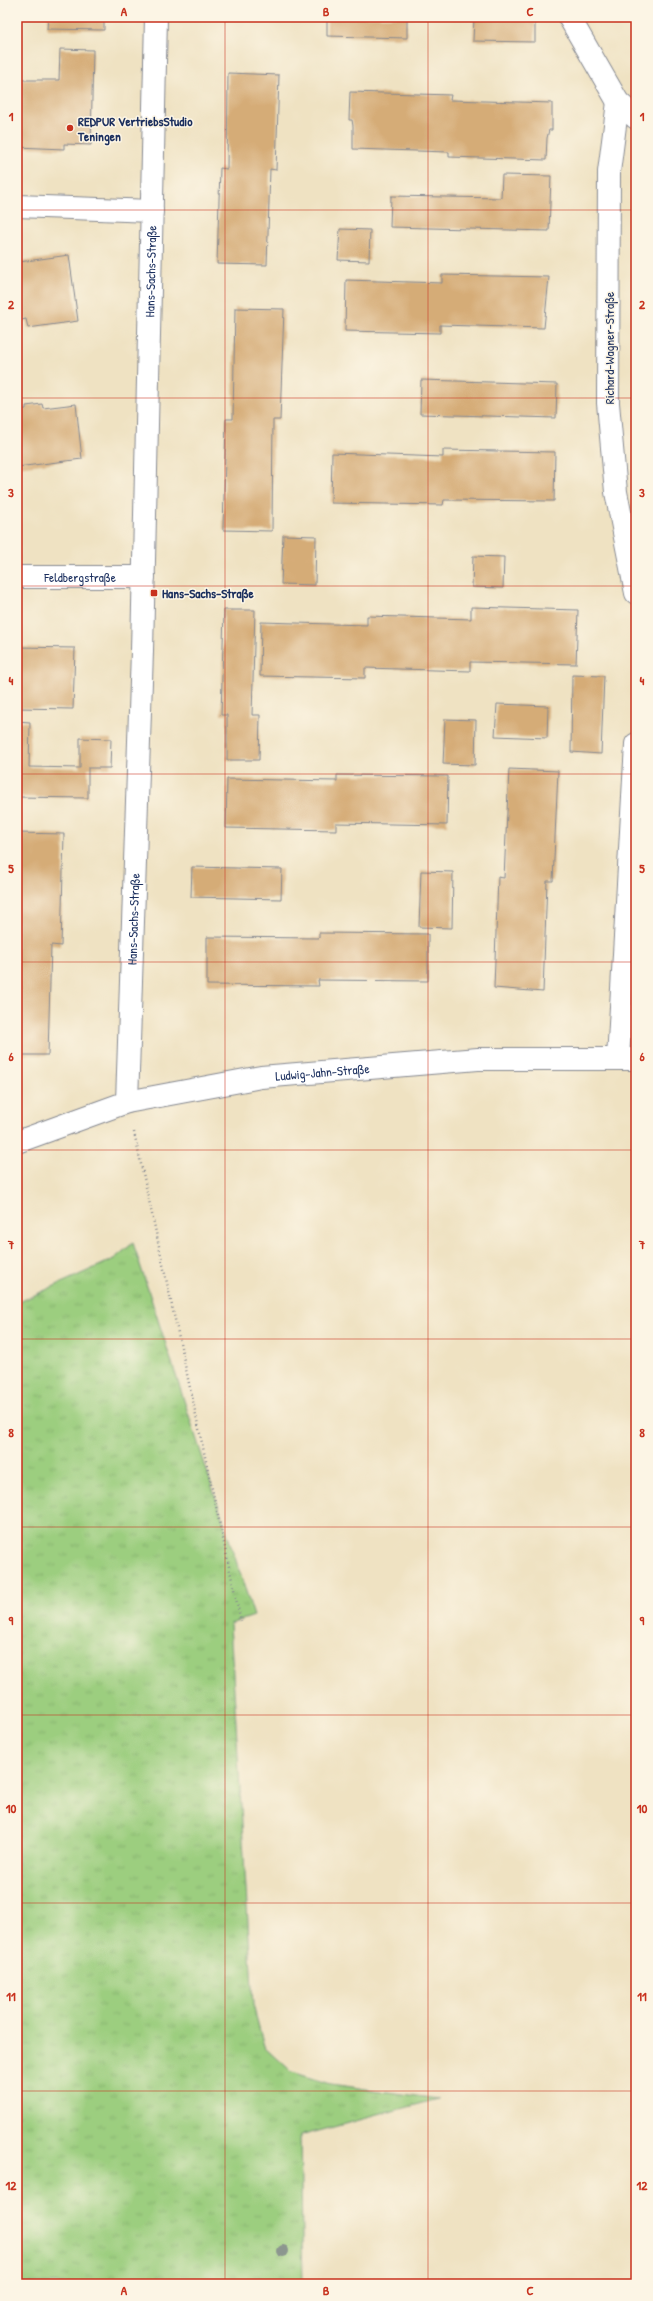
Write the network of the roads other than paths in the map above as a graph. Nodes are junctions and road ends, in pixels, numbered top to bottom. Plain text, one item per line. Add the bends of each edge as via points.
1 (156, 17) edge
2 (569, 17) edge
3 (618, 102) junction
4 (636, 118) edge
5 (17, 206) edge
6 (152, 211) junction
7 (17, 577) edge
8 (144, 577) junction
9 (636, 593) edge
10 (636, 744) edge
11 (627, 1059) edge
12 (127, 1102) junction
13 (17, 1142) edge

1 - 6 street, Hans-Sachs-Straße
2 - 3 street
3 - 4 street
3 - 9 street, Richard-Wagner-Straße via 609,172 608,403 616,492
5 - 6 street
6 - 8 street, Hans-Sachs-Straße
7 - 8 street, Feldbergstraße
8 - 12 street, Hans-Sachs-Straße via 135,922
10 - 11 street
11 - 12 street, Ludwig-Jahn-Straße via 478,1059 269,1077
12 - 13 street, Ludwig-Jahn-Straße

